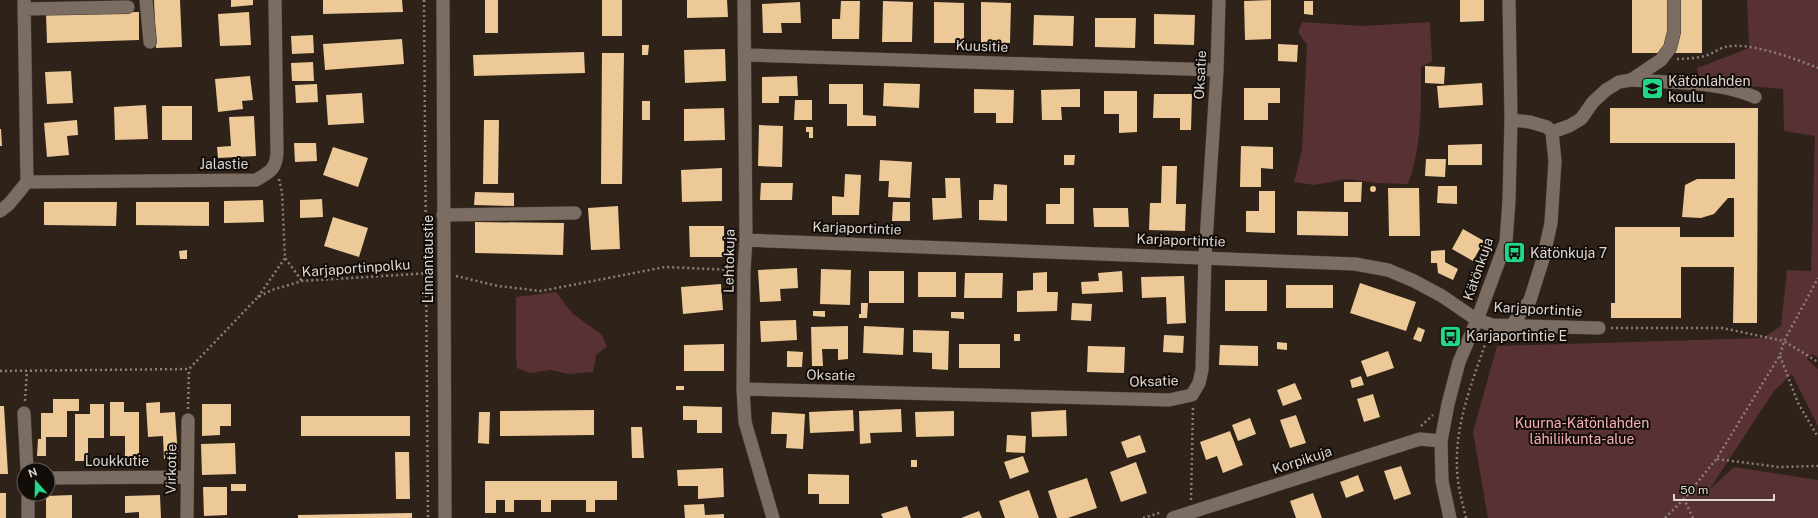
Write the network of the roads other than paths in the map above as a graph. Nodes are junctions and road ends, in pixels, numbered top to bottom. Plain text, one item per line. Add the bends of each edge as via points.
1 (146, 0) edge
2 (274, 0) edge
3 (443, 0) edge
4 (744, 0) edge
5 (1219, 0) edge
6 (1509, 0) edge
7 (1674, 0) edge
8 (24, 4) edge
9 (128, 7) dead end
10 (150, 42) dead end
11 (745, 55) junction
12 (1217, 70) junction
13 (1632, 80) junction
14 (1755, 97) dead end
15 (1511, 120) junction
16 (1552, 132) junction
17 (27, 182) junction
18 (0, 211) edge
19 (575, 213) dead end
20 (443, 215) junction
21 (746, 240) junction
22 (1205, 257) junction
23 (1477, 320) junction
24 (1512, 325) junction
25 (1599, 328) road end
26 (743, 389) junction
27 (24, 414) road end
28 (188, 420) road end
29 (1441, 441) junction
30 (27, 462) edge
31 (186, 477) junction
32 (56, 478) edge
33 (28, 502) edge
34 (28, 518) edge
35 (186, 518) edge
36 (445, 518) edge
37 (774, 518) edge
38 (1173, 518) edge
39 (1450, 518) edge

1 - 10 street
2 - 17 street, Jalastie via 277,153 276,164 269,173 256,180
3 - 20 street, Linnantaustie
4 - 11 street, Lehtokuja
5 - 12 street, Oksatie
6 - 15 street, Kätönkuja
7 - 13 street via 1674,32 1670,48 1661,60
8 - 9 street
8 - 17 street
11 - 12 street, Kuusitie
11 - 21 street, Lehtokuja
12 - 22 street, Oksatie
13 - 14 street via 1717,86
13 - 16 street via 1619,82 1606,90 1593,102 1581,119
15 - 16 street via 1547,127
15 - 23 street, Kätönkuja via 1506,242
16 - 24 street via 1555,161 1551,223 1530,300
17 - 18 street
19 - 20 street
20 - 36 street, Linnantaustie
21 - 22 street, Karjaportintie
21 - 26 street, Lehtokuja
22 - 23 street, Karjaportintie via 1355,264 1388,270 1442,296
22 - 26 street, Oksatie via 1202,370 1200,383 1192,395 1168,400
23 - 24 street, Karjaportintie via 1492,325
23 - 29 street, Kätönkuja via 1459,362
24 - 25 street, Karjaportintie
26 - 37 street, Lehtokuja via 745,422
27 - 30 street
28 - 31 street, Virkotie
29 - 38 street, Korpikuja via 1420,439
29 - 39 street, Kätönkuja via 1442,481
31 - 32 street, Loukkutie
31 - 35 street, Virkotie
33 - 34 street

